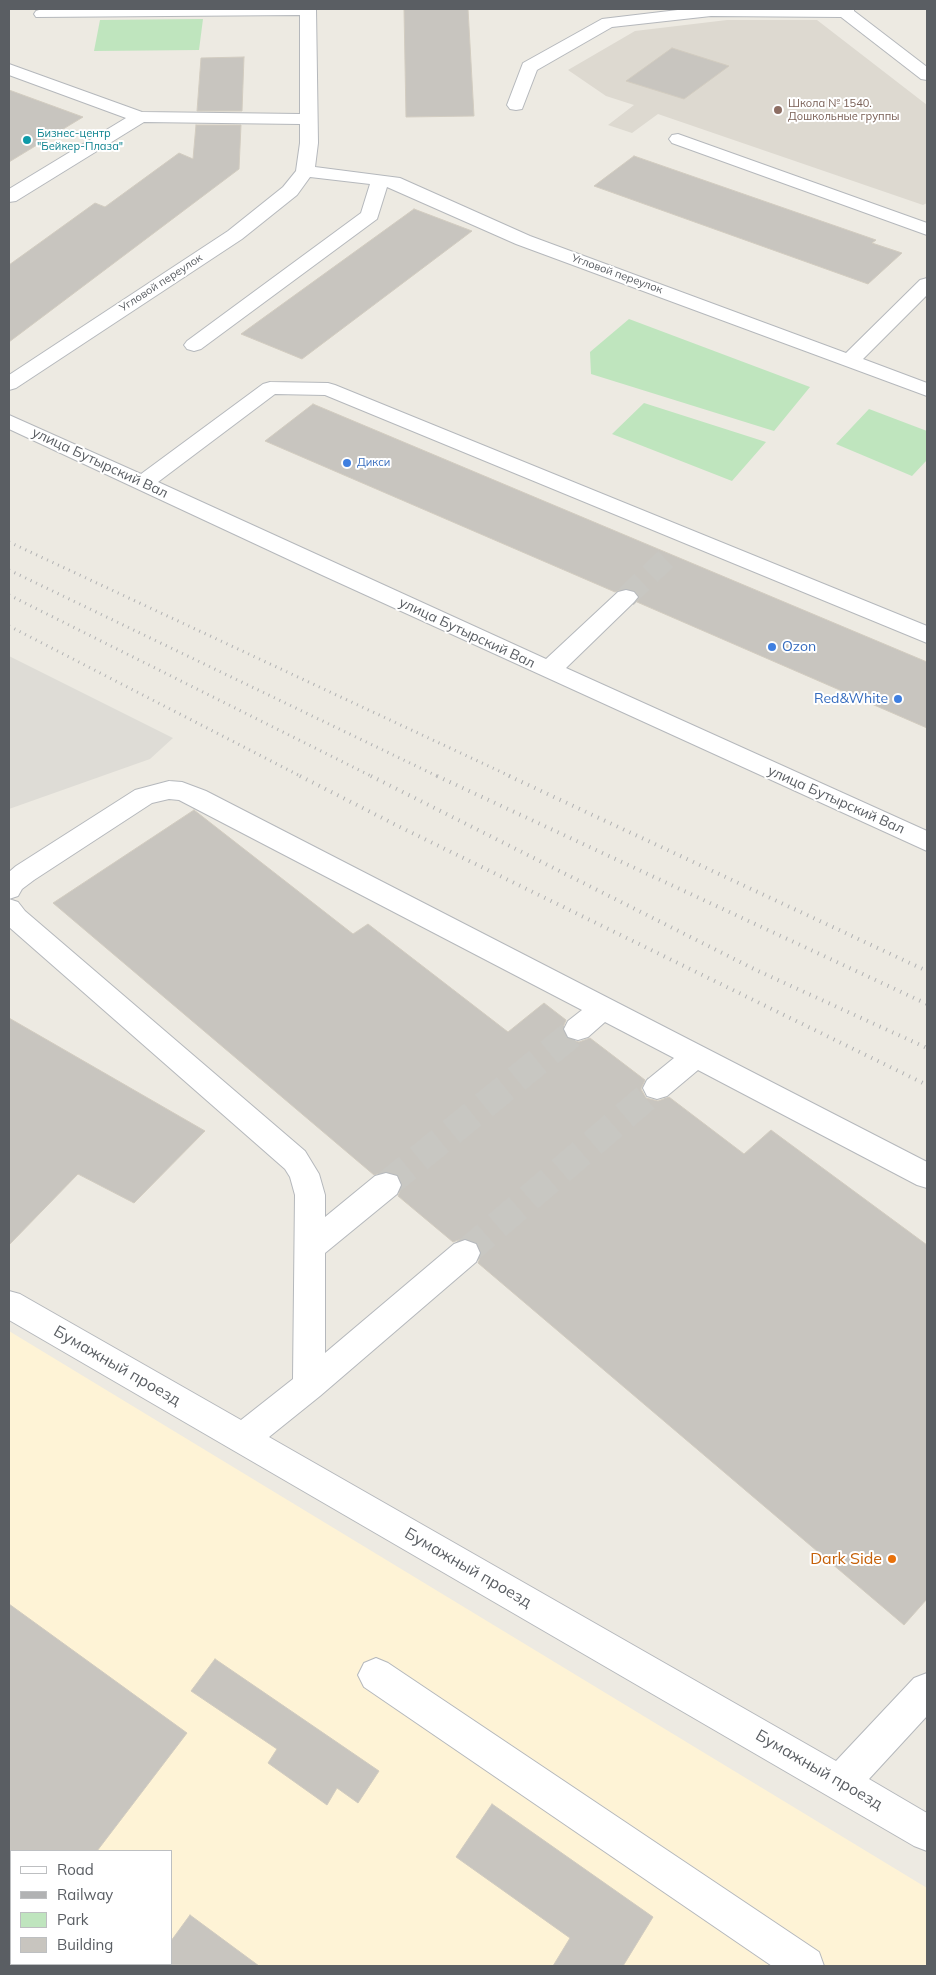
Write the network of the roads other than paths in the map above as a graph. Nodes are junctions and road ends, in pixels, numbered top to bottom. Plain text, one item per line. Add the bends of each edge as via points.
1 (308, 9) edge
2 (134, 11) edge
3 (846, 11) edge
4 (42, 14) dead end
5 (9, 69) edge
6 (927, 75) edge
7 (516, 105) dead end
8 (140, 117) junction
9 (308, 119) junction
10 (678, 139) dead end
11 (305, 171) junction
12 (380, 180) junction
13 (9, 197) edge
14 (927, 229) edge
15 (927, 284) edge
16 (194, 345) dead end
17 (850, 361) junction
18 (9, 384) edge
19 (927, 390) edge
20 (9, 421) edge
21 (143, 483) junction
22 (688, 537) junction
23 (671, 554) tunnel mouth
24 (626, 597) tunnel mouth
25 (927, 635) edge
26 (550, 670) junction
27 (927, 842) edge
28 (9, 889) edge
29 (9, 909) edge
30 (603, 1008) junction
31 (578, 1029) tunnel mouth
32 (696, 1056) junction
33 (657, 1088) tunnel mouth
34 (927, 1176) edge
35 (386, 1185) tunnel mouth
36 (310, 1247) junction
37 (465, 1253) tunnel mouth
38 (9, 1304) edge
39 (309, 1386) junction
40 (243, 1438) junction
41 (376, 1676) dead end
42 (927, 1690) edge
43 (841, 1782) junction
44 (927, 1833) edge
45 (805, 1966) edge

1 - 2 street
1 - 9 street, Угловой переулок
2 - 4 street
3 - 6 street
3 - 7 street via 711,11 608,22 529,68
5 - 8 street
8 - 9 street
8 - 13 street
9 - 11 street, Угловой переулок
10 - 14 street
11 - 12 street, Угловой переулок
11 - 18 street, Угловой переулок via 290,191 235,235
12 - 16 street via 370,216
12 - 17 street, Угловой переулок via 394,182 523,240
15 - 17 street
17 - 19 street, Угловой переулок
20 - 21 street, улица Бутырский Вал
21 - 22 street via 270,388 328,389
21 - 26 street, улица Бутырский Вал
22 - 23 street
22 - 25 street
24 - 26 street
26 - 27 street, улица Бутырский Вал
28 - 30 street via 25,873 144,796 170,790 182,791
29 - 36 street via 295,1160 304,1174 310,1195
30 - 31 street
30 - 32 street
32 - 33 street
32 - 34 street
35 - 36 street
36 - 39 street
37 - 39 street
38 - 40 street, Бумажный проезд
39 - 40 street
40 - 43 street, Бумажный проезд
41 - 45 street
42 - 43 street
43 - 44 street, Бумажный проезд

